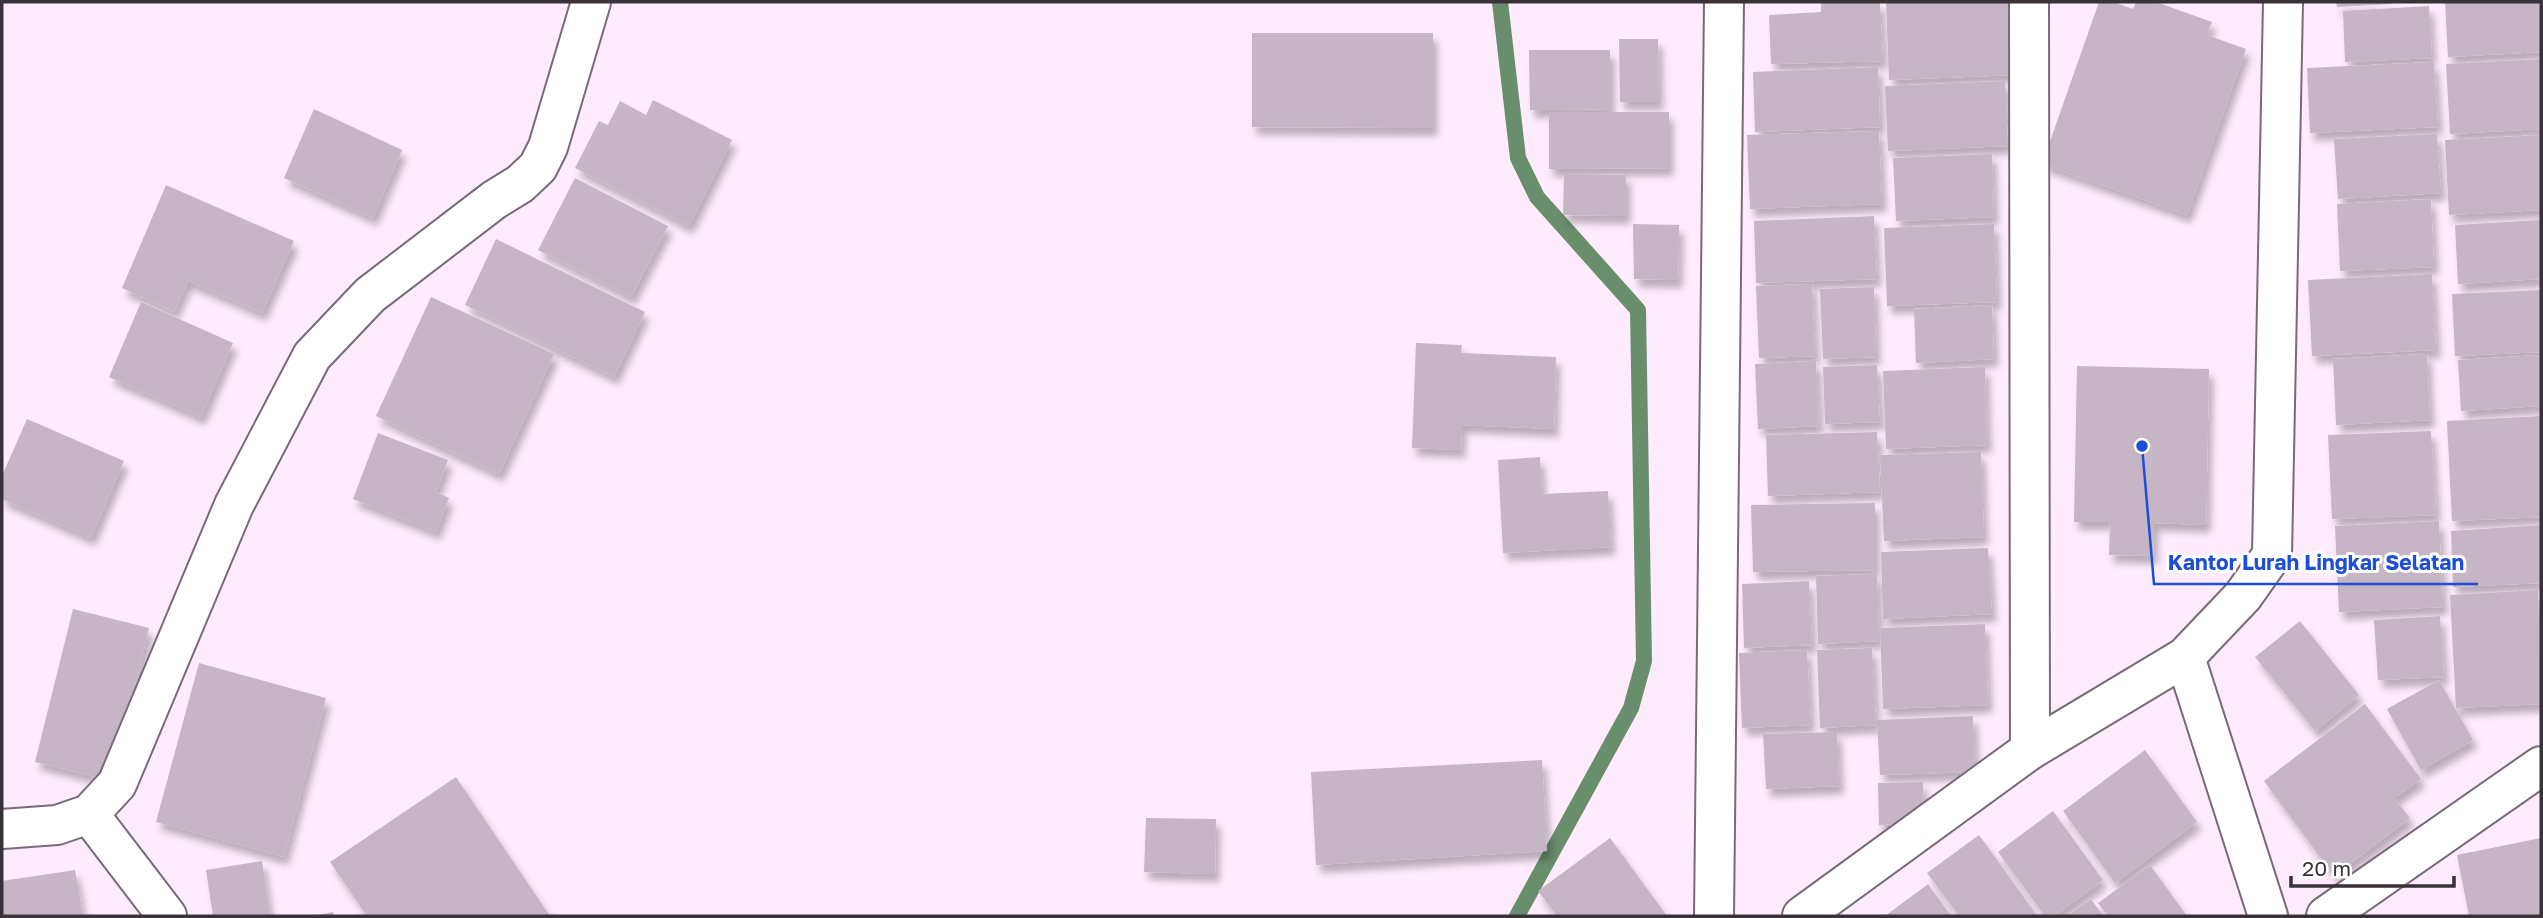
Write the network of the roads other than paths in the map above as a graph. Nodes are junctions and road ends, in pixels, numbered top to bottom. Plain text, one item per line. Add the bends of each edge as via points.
1 (591, 2) edge
2 (1724, 2) edge
3 (2029, 2) edge
4 (2283, 2) edge
5 (2185, 657) junction
6 (2031, 750) junction
7 (2541, 766) edge
8 (89, 814) junction
9 (2, 829) edge
10 (167, 916) edge
11 (1714, 916) edge
12 (1802, 916) edge
13 (2268, 916) edge
14 (2326, 916) edge

1 - 8 street via 538,167 370,295 312,356 234,505 117,784
2 - 11 street
3 - 6 street
4 - 5 street via 2272,555 2243,596
5 - 6 street
5 - 13 street
6 - 12 street
7 - 14 street
8 - 9 street via 57,825
8 - 10 street

